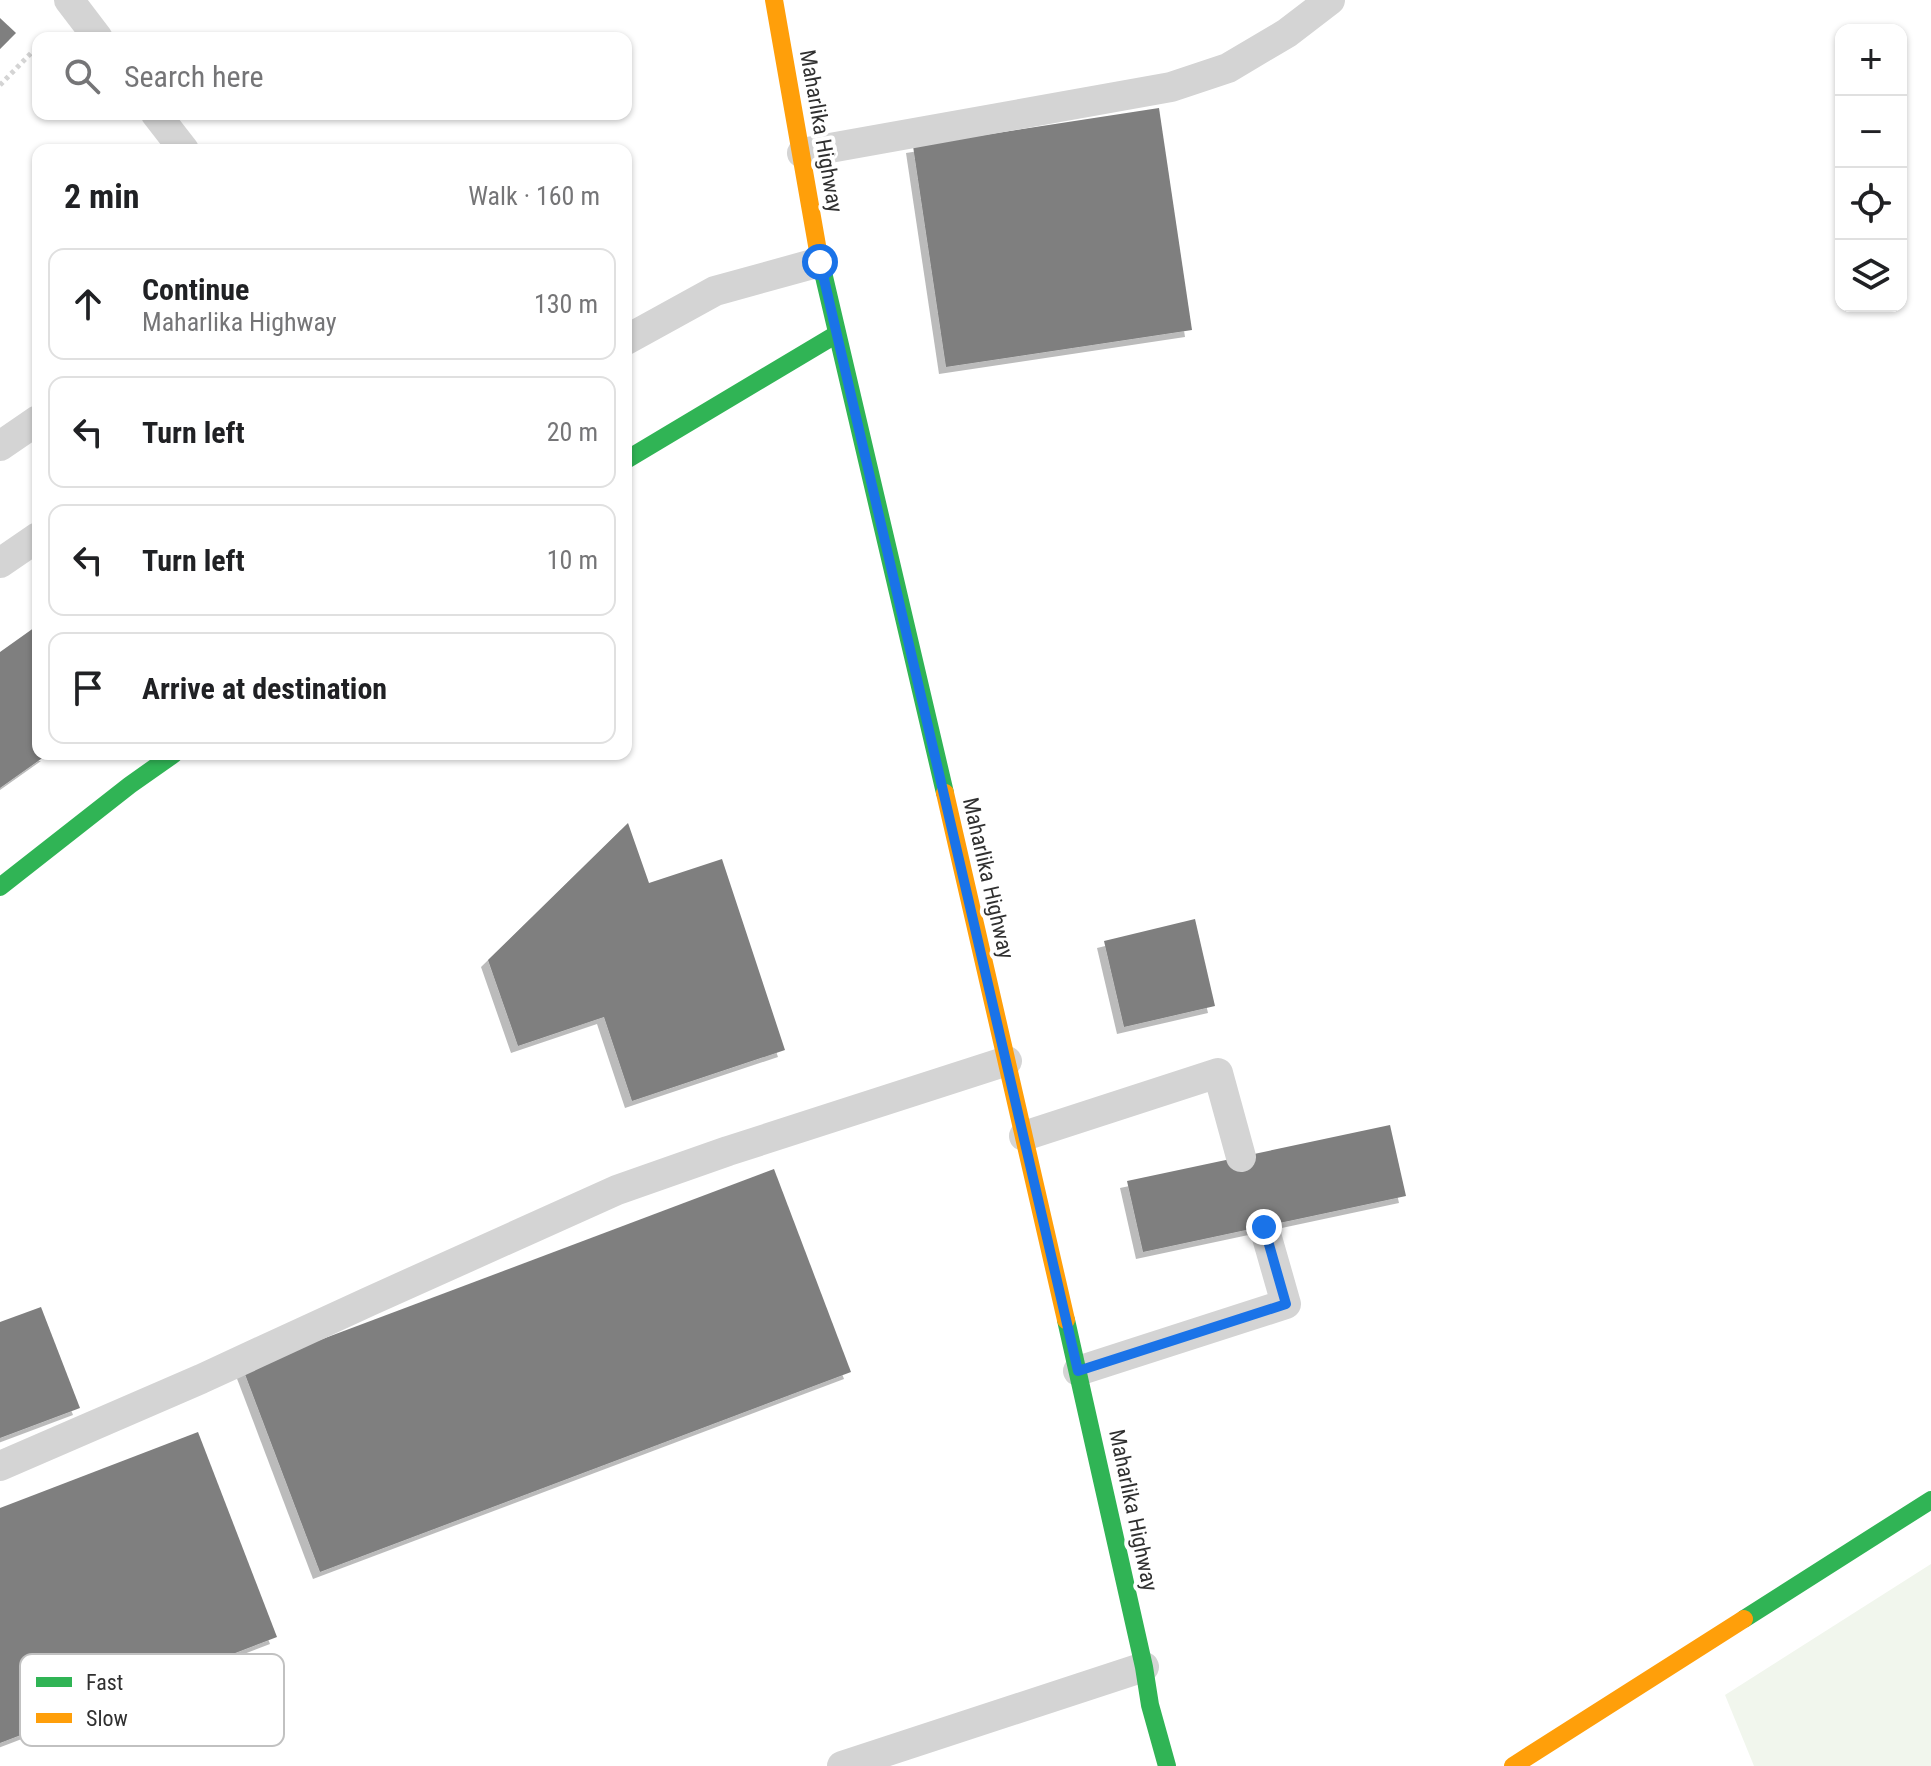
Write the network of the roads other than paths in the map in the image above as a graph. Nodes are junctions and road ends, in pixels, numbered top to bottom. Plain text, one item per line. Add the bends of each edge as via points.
1 (69, 0) edge
2 (774, 0) edge
3 (1330, 0) edge
4 (93, 32) edge
5 (161, 120) edge
6 (179, 144) edge
7 (802, 153) junction
8 (820, 262) junction
9 (837, 334) junction
10 (632, 337) edge
11 (32, 424) edge
12 (0, 446) edge
13 (632, 456) edge
14 (32, 541) edge
15 (0, 563) edge
16 (165, 760) edge
17 (0, 887) edge
18 (1007, 1061) junction
19 (1024, 1136) junction
20 (1241, 1157) dead end
21 (1264, 1227) dead end
22 (1078, 1371) junction
23 (0, 1466) edge
24 (1931, 1500) edge
25 (1144, 1667) junction
26 (842, 1766) edge
27 (1167, 1766) edge
28 (1513, 1766) edge

1 - 4 lane
2 - 7 main road, Maharlika Highway
3 - 7 lane via 1228,68 1171,87
5 - 6 lane
7 - 8 main road, Maharlika Highway
8 - 9 main road, Maharlika Highway
8 - 10 lane via 715,291
9 - 13 main road
9 - 18 main road, Maharlika Highway
11 - 12 lane
14 - 15 lane
16 - 17 main road
18 - 19 main road, Maharlika Highway
18 - 23 lane via 617,1190
19 - 20 lane via 1218,1073
19 - 22 main road, Maharlika Highway
21 - 22 lane via 1286,1304
22 - 25 main road, Maharlika Highway
24 - 28 main road
25 - 26 lane
25 - 27 main road, Maharlika Highway

